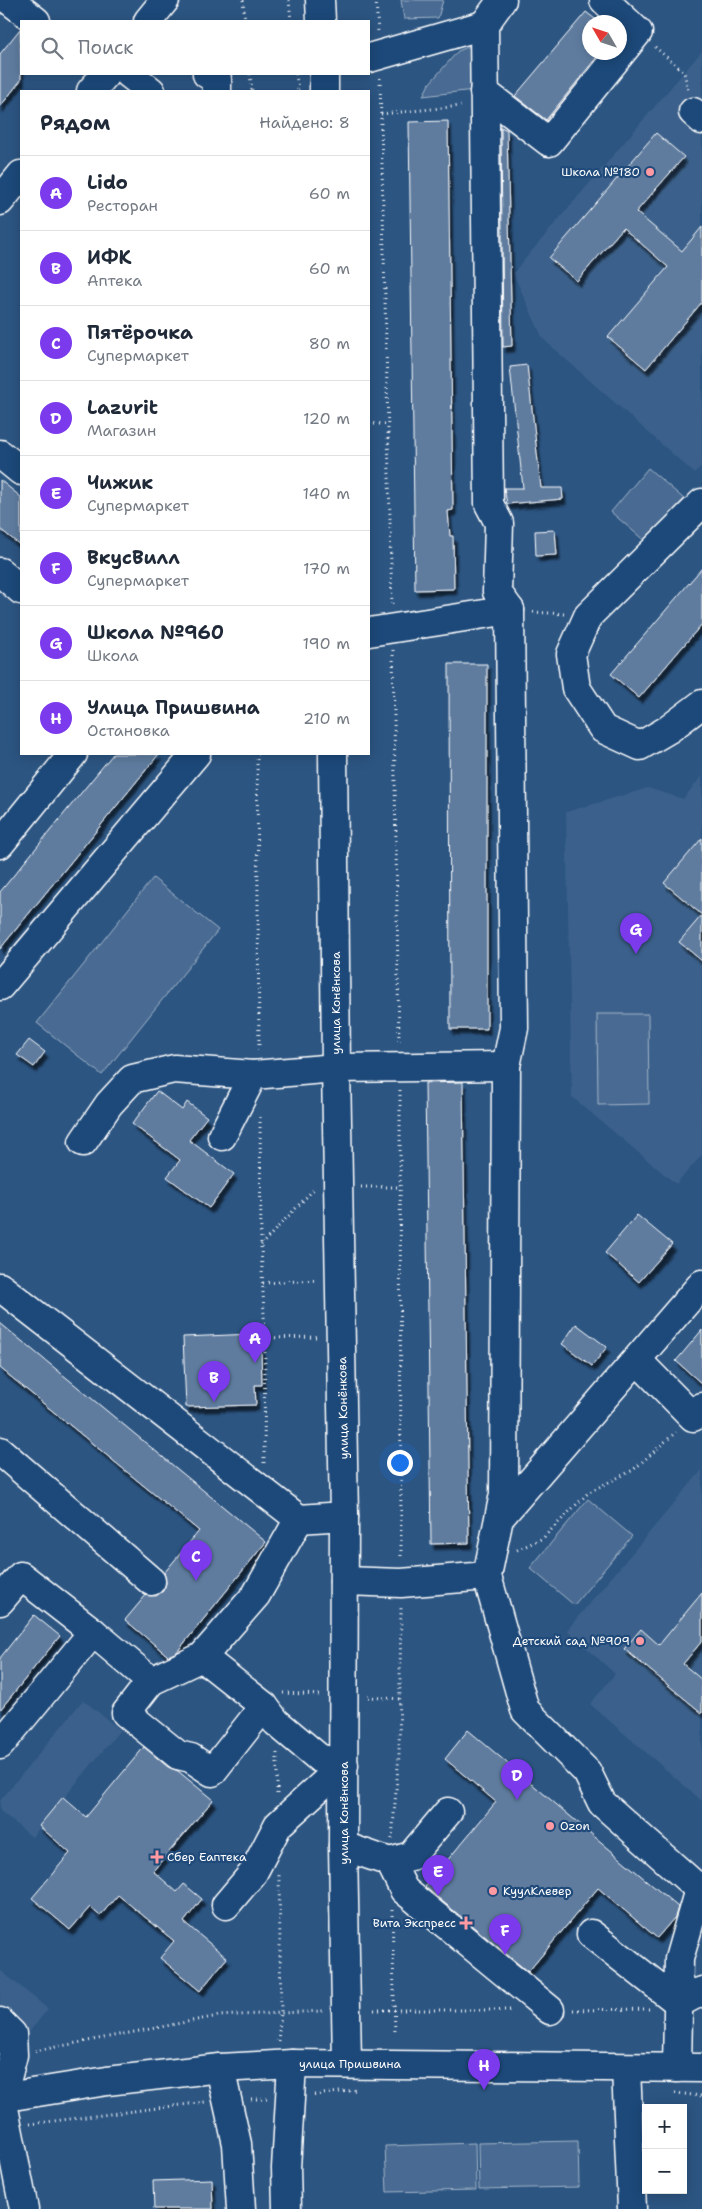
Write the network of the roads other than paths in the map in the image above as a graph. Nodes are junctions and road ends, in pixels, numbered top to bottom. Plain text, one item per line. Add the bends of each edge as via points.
1 (9, 0) edge
2 (165, 0) edge
3 (320, 0) edge
4 (502, 0) edge
5 (604, 0) edge
6 (35, 20) edge
7 (149, 20) edge
8 (321, 20) edge
9 (484, 25) junction
10 (374, 57) edge
11 (210, 75) edge
12 (324, 75) edge
13 (107, 78) edge
14 (148, 90) edge
15 (217, 90) edge
16 (324, 90) edge
17 (484, 98) junction
18 (20, 176) edge
19 (0, 201) edge
20 (0, 454) edge
21 (20, 470) edge
22 (702, 503) edge
23 (0, 572) edge
24 (20, 589) edge
25 (510, 610) junction
26 (381, 631) edge
27 (702, 704) edge
28 (72, 755) edge
29 (195, 755) edge
30 (333, 755) edge
31 (0, 844) edge
32 (0, 986) edge
33 (506, 1066) junction
34 (336, 1068) junction
35 (256, 1075) junction
36 (222, 1136) dead end
37 (83, 1142) dead end
38 (702, 1284) edge
39 (0, 1287) edge
40 (637, 1360) junction
41 (699, 1417) edge
42 (0, 1451) edge
43 (344, 1516) junction
44 (501, 1516) junction
45 (299, 1519) junction
46 (486, 1576) junction
47 (151, 1581) dead end
48 (344, 1581) junction
49 (0, 1601) edge
50 (93, 1632) junction
51 (202, 1657) junction
52 (151, 1681) junction
53 (272, 1700) junction
54 (0, 1745) edge
55 (344, 1765) junction
56 (448, 1812) dead end
57 (343, 1846) junction
58 (390, 1862) junction
59 (701, 1887) edge
60 (226, 1905) dead end
61 (591, 1934) dead end
62 (690, 1964) edge
63 (691, 1997) edge
64 (550, 2010) dead end
65 (0, 2022) edge
66 (285, 2056) junction
67 (347, 2063) junction
68 (220, 2068) junction
69 (626, 2068) junction
70 (684, 2077) edge
71 (1, 2098) edge
72 (24, 2209) edge
73 (241, 2209) edge
74 (286, 2209) edge
75 (632, 2209) edge

1 - 6 street
2 - 7 street
3 - 8 street
4 - 9 street
5 - 17 street via 638,32 549,142
9 - 10 street
9 - 17 street
11 - 15 street via 217,79
12 - 16 street
13 - 14 street
17 - 25 street via 488,504 499,523 497,592
18 - 19 street
20 - 21 street
22 - 27 street via 588,616 571,654 576,688 603,729 640,746
23 - 24 street
25 - 26 street
25 - 33 street via 514,1028
28 - 31 street
29 - 32 street
30 - 34 street, улица Конёнкова
33 - 34 street
33 - 44 street via 504,1494
34 - 35 street
34 - 43 street, улица Конёнкова
35 - 36 street
35 - 37 street via 174,1069 132,1079 109,1104
38 - 40 street
39 - 45 street
40 - 41 street
40 - 44 street
42 - 47 street
43 - 45 street
43 - 48 street, улица Конёнкова
44 - 46 street
45 - 51 street via 256,1595
46 - 48 street via 401,1583
46 - 59 street via 525,1710 587,1772 602,1803
48 - 55 street, улица Конёнкова
49 - 50 street via 21,1576
50 - 52 street
50 - 54 street
51 - 52 street
51 - 53 street
52 - 53 street via 126,1712 178,1755 191,1758 212,1772
53 - 55 street via 276,1722 319,1758
55 - 57 street, улица Конёнкова
55 - 60 street via 278,1825 253,1872
56 - 58 street via 411,1856
57 - 58 street
57 - 67 street, улица Конёнкова
58 - 64 street via 404,1890
59 - 62 street
61 - 63 street
62 - 63 street
63 - 70 street
65 - 71 street via 12,2034 13,2055
66 - 67 street, улица Пришвина
66 - 68 street, улица Пришвина
66 - 74 street via 291,2098
67 - 69 street, улица Пришвина
68 - 71 street, улица Пришвина via 106,2081
68 - 73 street via 237,2144
69 - 70 street, улица Пришвина
69 - 75 street
71 - 72 street

